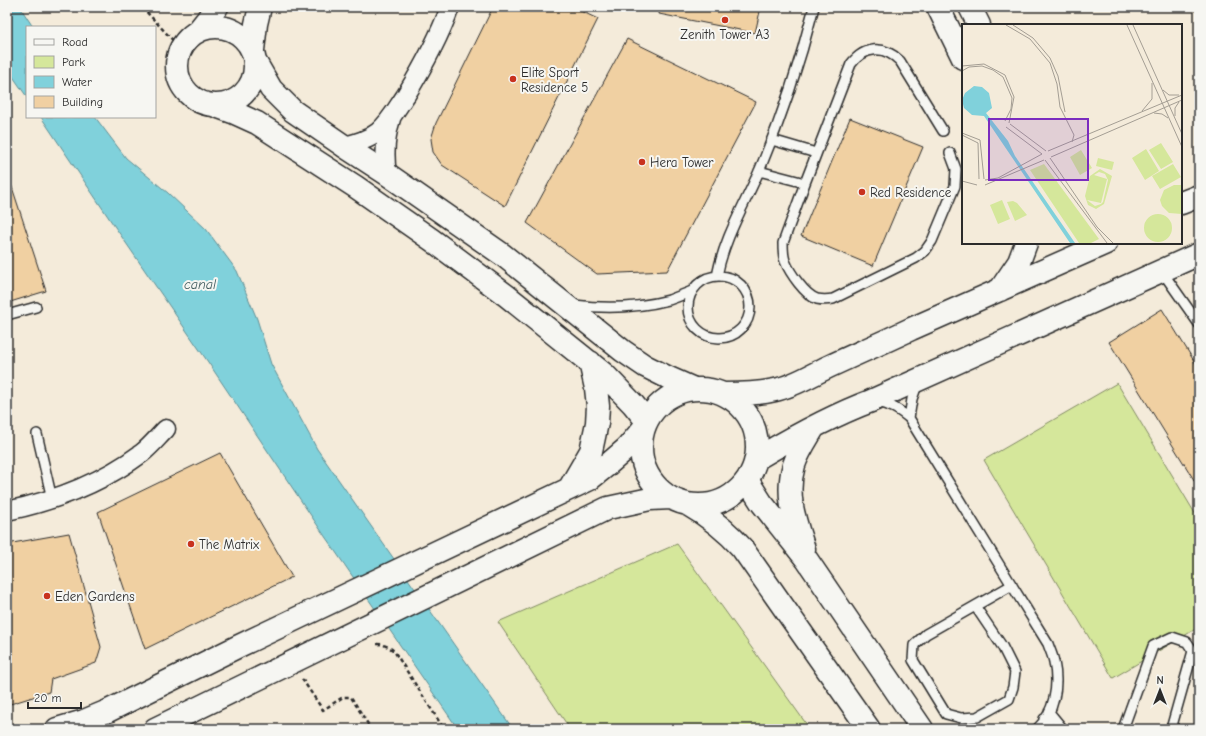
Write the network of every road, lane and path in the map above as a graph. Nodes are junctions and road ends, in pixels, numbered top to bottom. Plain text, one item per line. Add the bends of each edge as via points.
1 (142, 7) edge
2 (217, 7) edge
3 (260, 7) edge
4 (450, 7) edge
5 (814, 7) edge
6 (938, 7) edge
7 (970, 7) edge
8 (978, 24) edge
9 (198, 31) junction
10 (181, 49) junction
11 (962, 56) edge
12 (254, 57) junction
13 (213, 105) junction
14 (392, 116) junction
15 (943, 131) dead end
16 (772, 140) junction
17 (344, 146) junction
18 (816, 152) junction
19 (950, 153) dead end
20 (759, 170) junction
21 (387, 174) junction
22 (805, 183) junction
23 (1199, 196) edge
24 (1182, 204) edge
25 (1026, 244) edge
26 (1096, 245) edge
27 (1199, 254) edge
28 (1161, 270) junction
29 (717, 276) junction
30 (1000, 290) junction
31 (692, 291) junction
32 (564, 304) junction
33 (36, 307) dead end
34 (7, 315) edge
35 (1199, 324) edge
36 (590, 362) junction
37 (921, 378) junction
38 (694, 388) junction
39 (724, 394) junction
40 (871, 401) junction
41 (909, 418) junction
42 (644, 425) junction
43 (814, 427) junction
44 (166, 429) dead end
45 (37, 434) dead end
46 (756, 459) junction
47 (747, 480) junction
48 (568, 490) junction
49 (52, 499) junction
50 (679, 501) junction
51 (7, 511) edge
52 (807, 560) junction
53 (1012, 585) junction
54 (975, 606) junction
55 (373, 643) dead end
56 (295, 682) dead end
57 (1047, 715) junction
58 (57, 729) edge
59 (156, 729) edge
60 (371, 729) edge
61 (444, 729) edge
62 (869, 729) edge
63 (922, 729) edge
64 (1037, 729) edge
65 (1051, 729) edge
66 (1063, 729) edge
67 (1122, 729) edge
68 (1171, 729) edge

1 - 10 path
2 - 9 main road
3 - 12 main road
4 - 14 street via 423,67
5 - 16 lane
6 - 11 main road
7 - 8 main road
9 - 10 main road
9 - 12 main road via 214,27 230,29 247,41
10 - 13 main road via 177,61 182,85 200,102
12 - 13 main road via 254,76 248,88 239,98 226,104
12 - 17 main road via 271,89 282,101
13 - 36 main road via 257,123 356,187 495,287
14 - 17 street via 367,139
14 - 21 street via 386,139
15 - 18 lane via 900,61 887,51 871,50 860,55 851,64
16 - 18 lane
16 - 20 lane
17 - 21 main road
18 - 22 lane
19 - 22 lane via 956,169 955,186 932,241 925,251 916,258 832,299 817,299 809,295 791,272 782,252 785,234
20 - 22 lane
20 - 29 lane via 723,252
21 - 32 main road via 503,256
23 - 24 main road
25 - 30 main road via 1019,262
26 - 30 main road via 1064,263
27 - 28 main road
28 - 35 lane
28 - 37 main road
29 - 31 lane via 707,278
29 - 31 lane via 736,281 748,296 750,315 746,324 731,336 711,338 695,328 688,310 688,300
30 - 39 main road via 794,384 759,393
31 - 32 lane via 648,304 620,307
32 - 38 main road via 645,366
33 - 34 lane
36 - 42 main road via 619,389
36 - 48 main road via 596,388 597,423 592,451
37 - 40 main road
37 - 41 lane via 914,389
38 - 39 main road
38 - 42 main road via 666,398 655,408
39 - 46 main road via 737,402 754,428 757,443
40 - 41 lane via 891,406
40 - 43 main road
41 - 53 lane
42 - 48 main road via 627,448 606,467
42 - 50 main road via 640,445 642,461 648,476 658,489
43 - 46 main road
43 - 52 main road via 794,464 790,480 793,514
44 - 49 street via 142,452 114,471
45 - 49 lane
46 - 47 main road
47 - 50 main road via 727,498 714,503 701,505
47 - 52 main road
48 - 58 main road via 108,711
49 - 51 street
50 - 59 main road via 650,498 608,508
50 - 62 main road via 717,523 742,548
52 - 63 main road
53 - 54 lane
53 - 57 lane via 1048,644 1054,660 1057,678 1055,695
54 - 54 lane via 926,634 914,645 913,660 946,714 961,718 977,717 1009,699 1015,672 1002,646
55 - 61 path via 382,644 394,651
56 - 60 path via 302,678 323,710 343,697 351,697
57 - 64 lane
57 - 65 lane
57 - 66 lane
67 - 68 lane via 1153,646 1172,638 1187,642 1193,651

